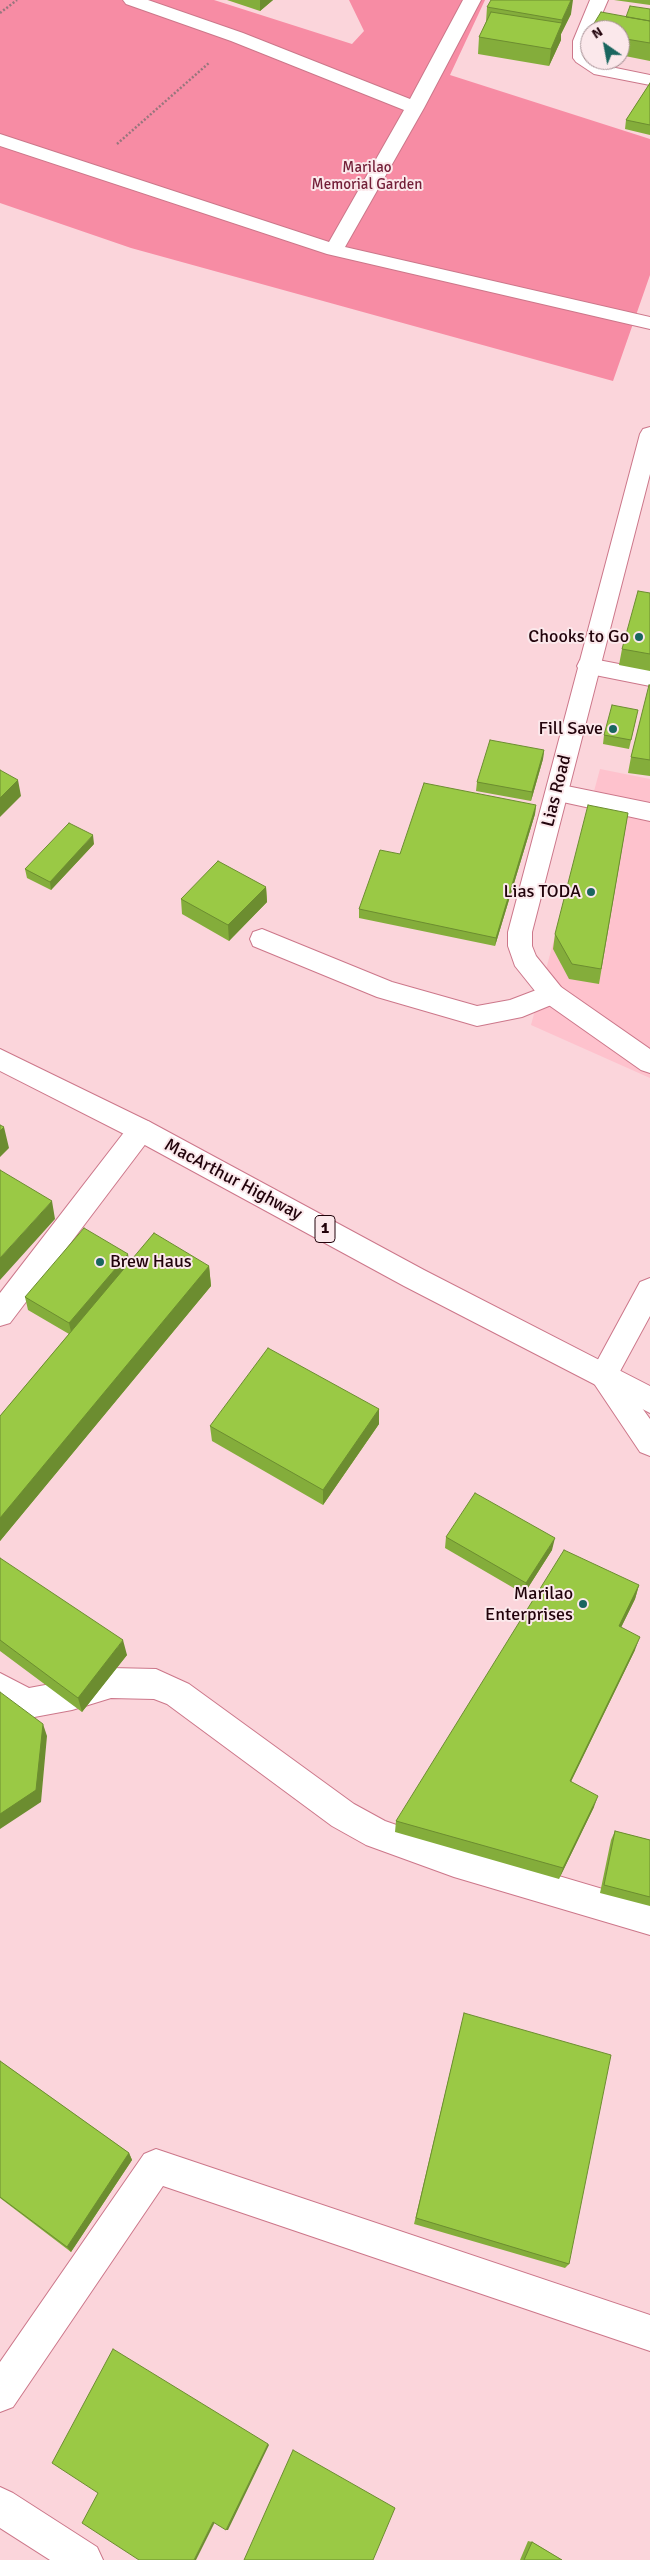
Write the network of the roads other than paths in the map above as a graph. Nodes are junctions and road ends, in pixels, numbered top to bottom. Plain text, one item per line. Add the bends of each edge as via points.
1 (472, 0) edge
2 (598, 0) edge
3 (136, 1) edge
4 (650, 80) edge
5 (415, 108) junction
6 (0, 140) edge
7 (334, 250) junction
8 (650, 323) edge
9 (650, 434) edge
10 (588, 666) junction
11 (650, 678) edge
12 (557, 793) junction
13 (650, 812) edge
14 (262, 940) dead end
15 (552, 994) junction
16 (0, 1059) edge
17 (650, 1063) edge
18 (141, 1130) junction
19 (650, 1290) edge
20 (0, 1314) edge
21 (603, 1376) junction
22 (650, 1400) edge
23 (650, 1443) edge
24 (0, 1688) edge
25 (650, 1919) edge
26 (650, 2333) edge
27 (0, 2394) edge
28 (0, 2506) edge
29 (84, 2560) edge

1 - 5 main road
2 - 4 main road via 582,40 582,58 600,70
3 - 5 main road
5 - 7 main road
6 - 7 main road
7 - 8 main road
9 - 10 main road, Lias Road
10 - 11 main road
10 - 12 main road, Lias Road
12 - 13 main road
12 - 15 main road, Lias Road via 520,932 524,959
14 - 15 main road via 386,990 477,1016 513,1010
15 - 17 main road, Lias Road
16 - 18 main road, MacArthur Highway / 1
18 - 20 main road
18 - 21 main road, MacArthur Highway / 1
19 - 21 main road
21 - 22 main road, MacArthur Highway / 1
21 - 23 main road
24 - 25 main road via 29,1703 111,1683 156,1684 178,1694 343,1815 377,1834 454,1861
26 - 27 main road via 156,2166
28 - 29 main road

